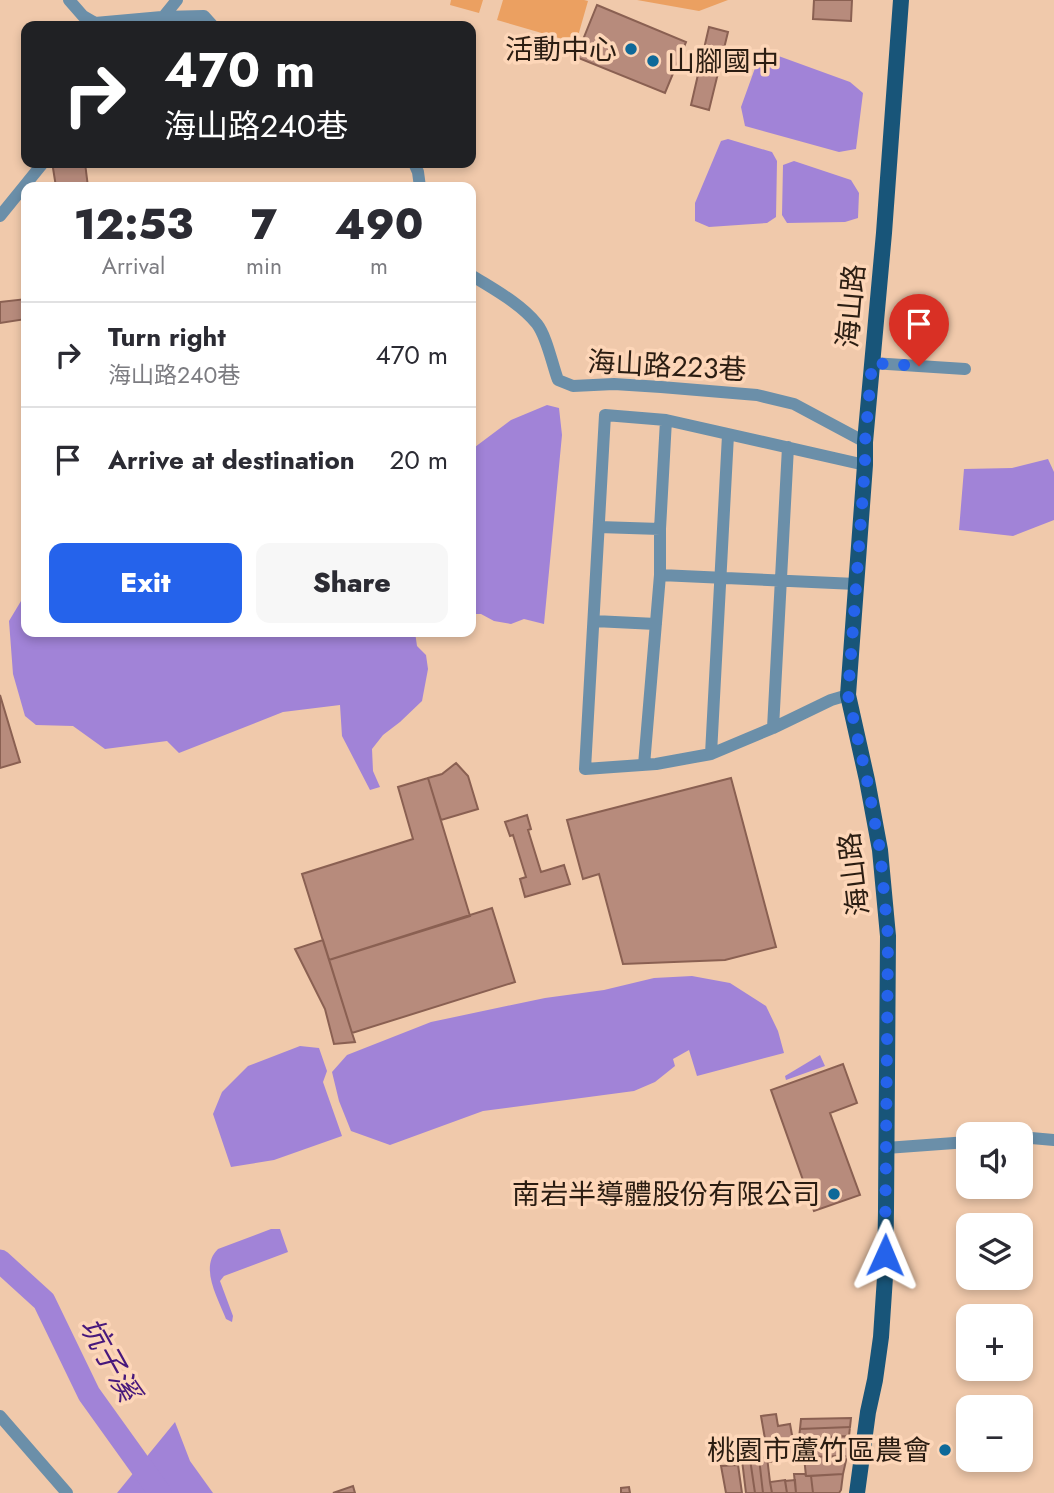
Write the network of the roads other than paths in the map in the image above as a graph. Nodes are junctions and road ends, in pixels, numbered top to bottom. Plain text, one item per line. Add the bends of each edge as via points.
1 (69, 0) edge
2 (177, 0) edge
3 (901, 0) edge
4 (92, 21) edge
5 (160, 21) edge
6 (166, 21) edge
7 (208, 21) edge
8 (39, 168) edge
9 (28, 182) edge
10 (21, 190) edge
11 (0, 216) edge
12 (476, 278) edge
13 (872, 363) junction
14 (965, 369) dead end
15 (666, 420) junction
16 (728, 435) junction
17 (865, 442) junction
18 (788, 447) junction
19 (865, 465) junction
20 (599, 527) junction
21 (660, 529) junction
22 (660, 575) junction
23 (720, 578) junction
24 (781, 580) junction
25 (856, 584) junction
26 (594, 621) junction
27 (656, 624) junction
28 (848, 695) junction
29 (773, 728) junction
30 (711, 754) junction
31 (644, 765) junction
32 (1033, 1138) edge
33 (1054, 1140) edge
34 (956, 1143) edge
35 (886, 1148) junction
36 (0, 1416) edge
37 (67, 1493) edge
38 (857, 1493) edge

1 - 4 street
2 - 5 street
3 - 13 main road, 海山路
6 - 7 street via 204,16
8 - 9 street
10 - 11 street
12 - 17 street, 海山路223巷 via 538,326 558,380 573,386 614,384 757,396 794,404
13 - 14 street
13 - 17 main road, 海山路
15 - 16 street
15 - 20 street via 605,415
15 - 21 street
16 - 18 street
16 - 23 street
17 - 19 main road, 海山路
18 - 19 street
18 - 24 street
19 - 25 main road, 海山路
20 - 21 street
20 - 26 street
21 - 22 street
22 - 23 street
22 - 27 street
23 - 24 street
23 - 30 street
24 - 25 street
24 - 29 street
25 - 28 main road, 海山路
26 - 27 street
26 - 31 street via 585,769
27 - 31 street
28 - 29 street
28 - 35 main road, 海山路 via 880,850 887,924
29 - 30 street
30 - 31 street
32 - 33 street
34 - 35 street
35 - 38 main road, 海山路 via 881,1337
36 - 37 street

